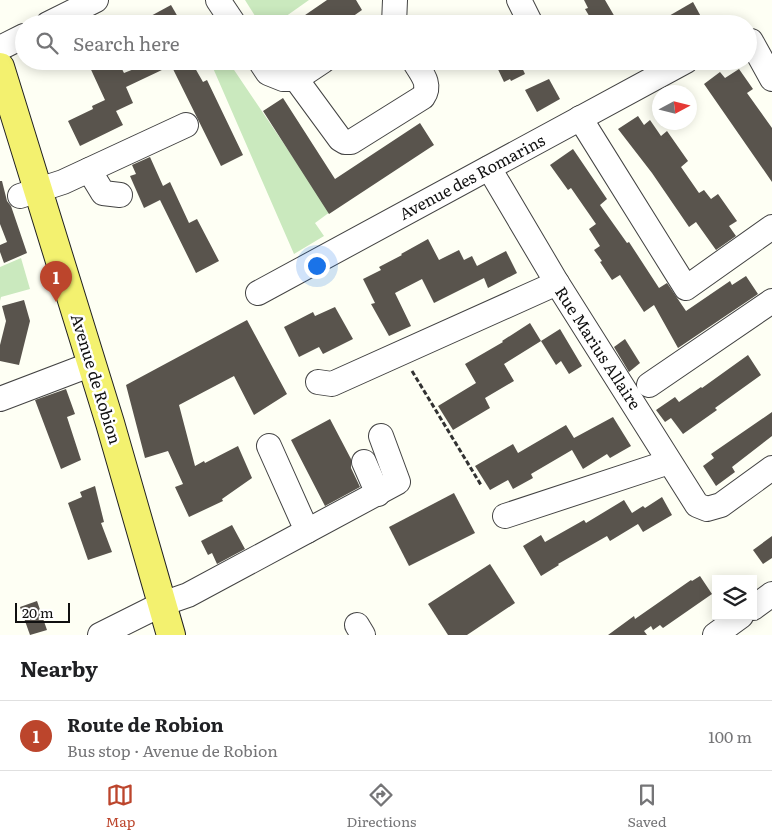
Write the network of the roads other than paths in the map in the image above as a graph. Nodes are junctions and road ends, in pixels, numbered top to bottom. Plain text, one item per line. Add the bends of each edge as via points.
1 (96, 0) edge
2 (218, 0) edge
3 (395, 0) edge
4 (519, 0) edge
5 (66, 15) edge
6 (228, 15) edge
7 (394, 15) edge
8 (526, 15) edge
9 (15, 40) edge
10 (757, 40) edge
11 (0, 48) edge
12 (0, 67) edge
13 (266, 70) edge
14 (310, 70) edge
15 (419, 70) edge
16 (669, 70) edge
17 (296, 79) junction
18 (772, 79) edge
19 (580, 118) junction
20 (186, 125) dead end
21 (0, 132) edge
22 (489, 168) junction
23 (89, 170) junction
24 (29, 194) junction
25 (120, 195) dead end
26 (772, 227) edge
27 (557, 283) junction
28 (258, 293) dead end
29 (772, 301) edge
30 (84, 366) junction
31 (318, 382) dead end
32 (649, 385) dead end
33 (0, 400) edge
34 (381, 436) dead end
35 (269, 446) dead end
36 (364, 462) dead end
37 (669, 462) junction
38 (772, 468) edge
39 (378, 494) junction
40 (505, 516) dead end
41 (307, 531) junction
42 (772, 594) edge
43 (757, 605) edge
44 (156, 617) edge
45 (736, 620) edge
46 (100, 635) edge
47 (171, 635) edge
48 (715, 635) edge

1 - 5 street
2 - 6 street
3 - 7 street
4 - 8 street
9 - 11 street
10 - 18 street
12 - 24 main road, Avenue de Robion
13 - 17 street via 283,79
14 - 17 street
15 - 17 street via 428,86 423,96 351,142 340,139
16 - 19 street, Avenue des Romarins
19 - 22 street, Avenue des Romarins
19 - 26 street via 686,288
20 - 23 street
21 - 24 main road, Avenue de Robion
22 - 27 street, Rue Marius Allaire
22 - 28 street, Avenue des Romarins
23 - 24 street
23 - 25 street via 103,193
24 - 30 main road, Avenue de Robion
27 - 31 street via 332,384
27 - 37 street, Rue Marius Allaire
29 - 32 street
30 - 33 street
30 - 44 main road, Avenue de Robion
34 - 39 street via 398,482
35 - 41 street
36 - 39 street
37 - 38 street, Rue Marius Allaire via 697,505 707,509 721,505
37 - 40 street
39 - 41 street
41 - 44 street via 188,595
42 - 43 street
44 - 46 street
44 - 47 main road, Avenue de Robion
45 - 48 street

